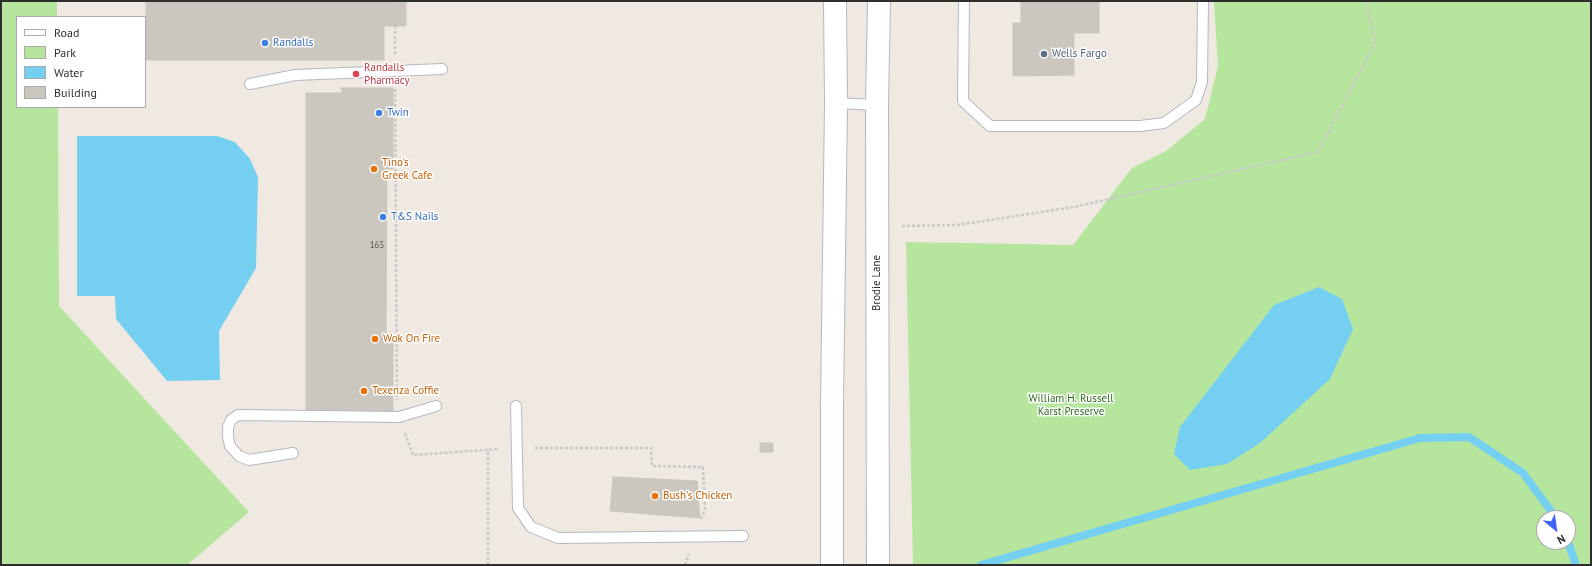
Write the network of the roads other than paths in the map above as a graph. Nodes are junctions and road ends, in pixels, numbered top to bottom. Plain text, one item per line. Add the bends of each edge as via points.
1 (835, 1) edge
2 (880, 1) edge
3 (964, 1) edge
4 (1203, 1) edge
5 (442, 69) dead end
6 (250, 84) dead end
7 (836, 103) junction
8 (877, 106) junction
9 (436, 406) dead end
10 (516, 406) dead end
11 (293, 453) dead end
12 (743, 536) dead end
13 (832, 565) edge
14 (878, 565) edge

1 - 7 main road
2 - 8 main road, Brodie Lane
3 - 4 lane via 963,101 990,126 1140,126 1164,123 1196,100 1202,82
5 - 6 lane via 295,75
7 - 8 lane
7 - 13 main road
8 - 14 main road, Brodie Lane
9 - 11 lane via 399,417 238,415 231,420 228,427 230,446 240,456 250,460
10 - 12 lane via 518,508 531,527 558,538

